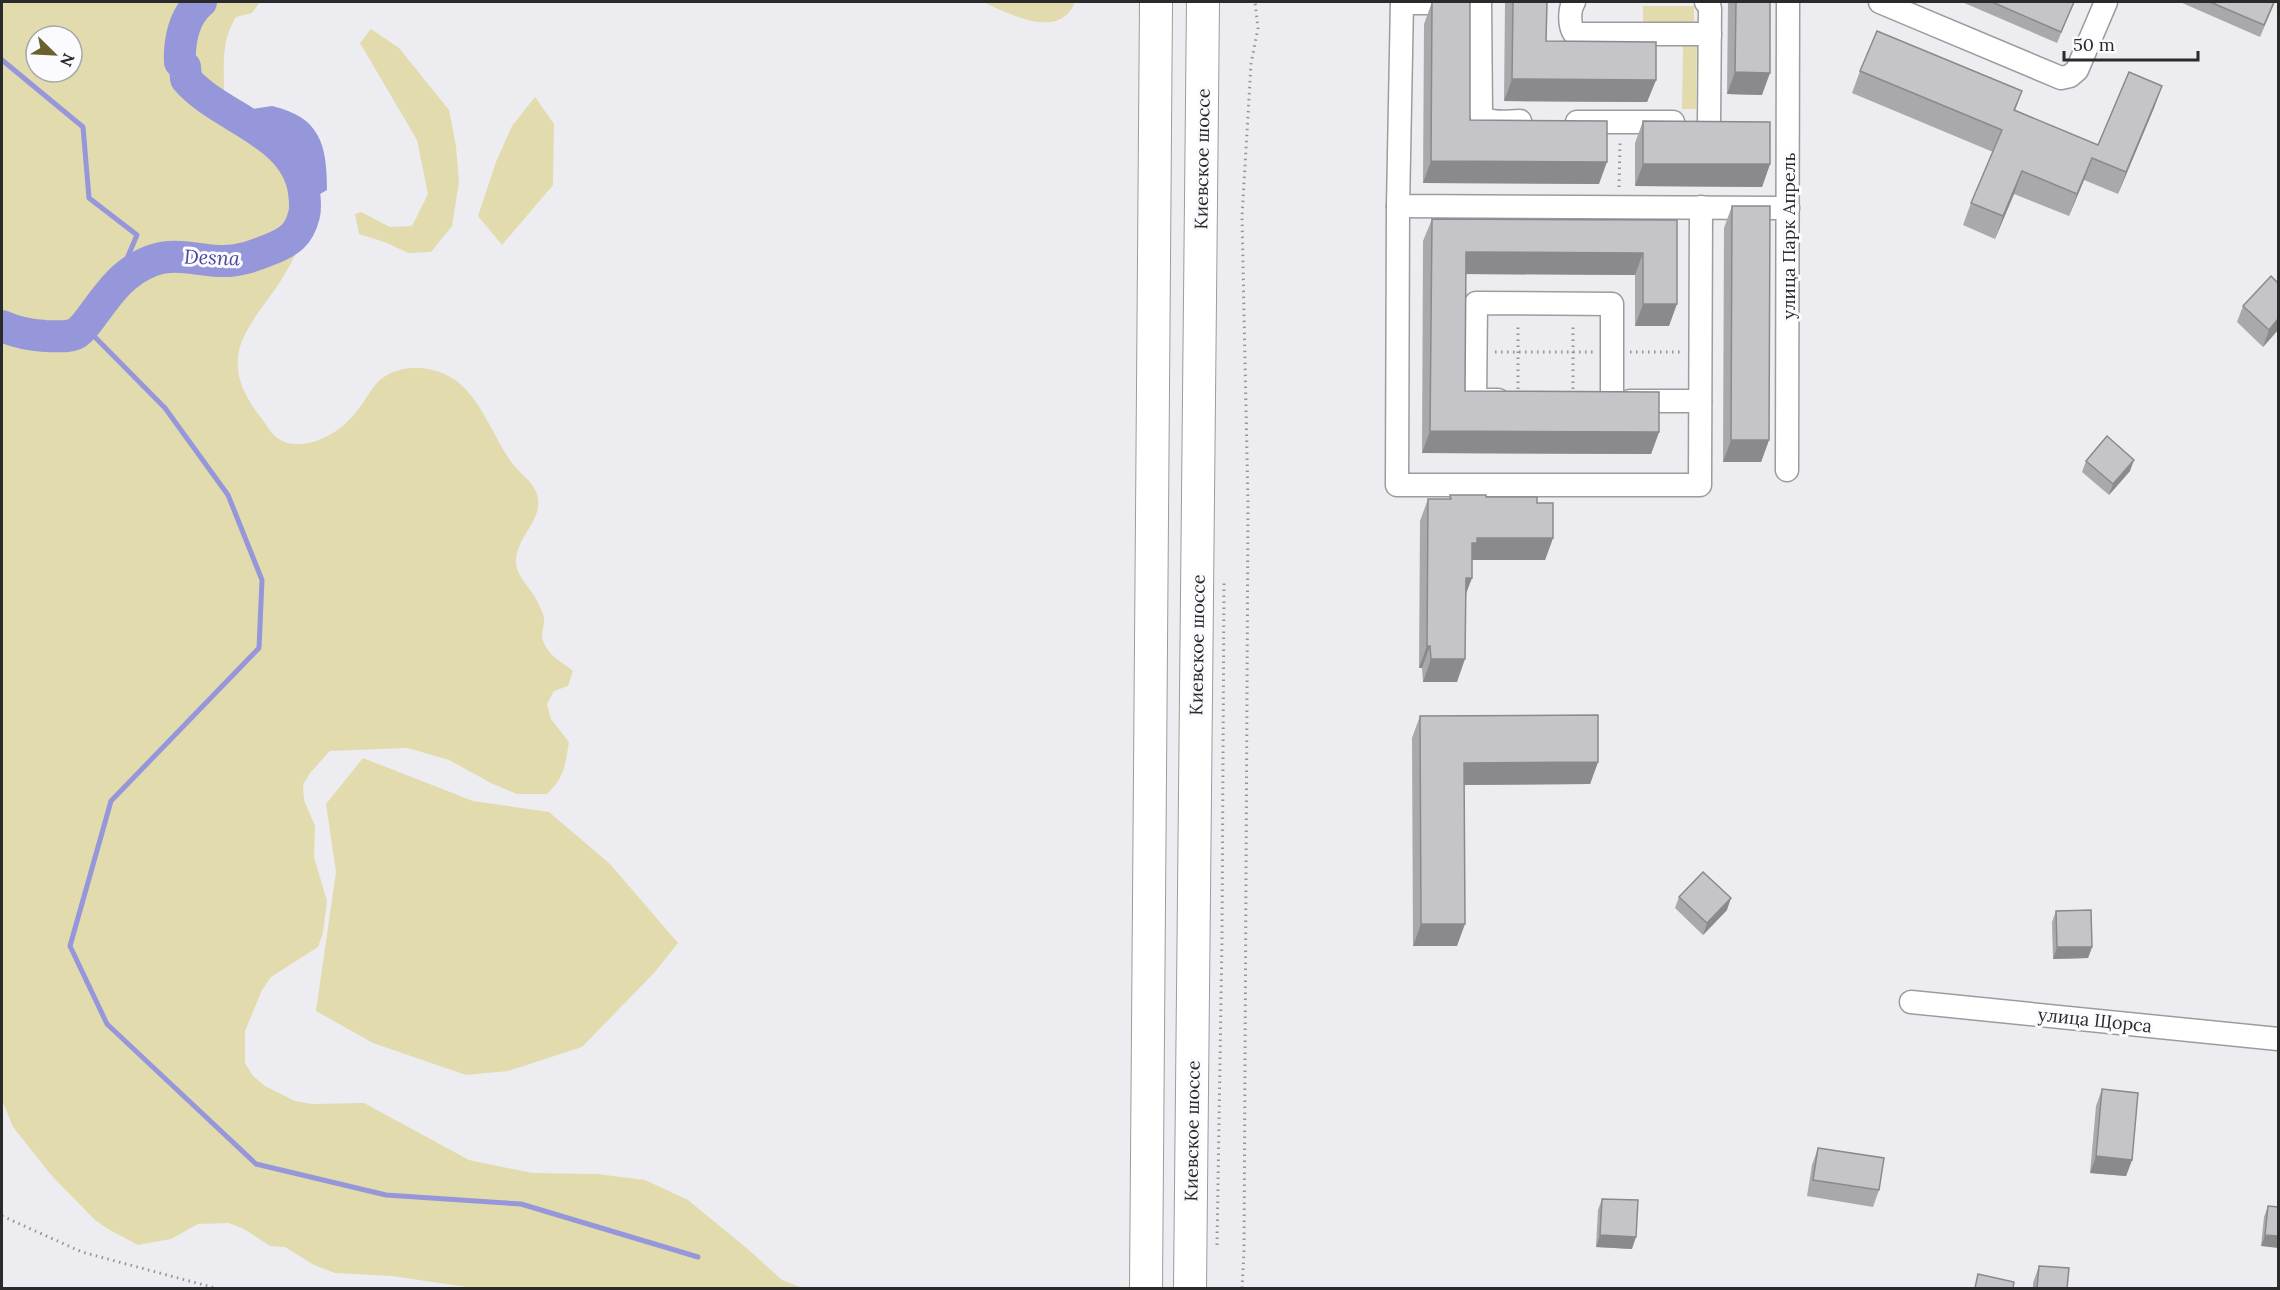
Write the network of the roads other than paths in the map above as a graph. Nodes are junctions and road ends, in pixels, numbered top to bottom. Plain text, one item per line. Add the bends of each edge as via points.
1 (1156, 2) edge
2 (1203, 2) edge
3 (1401, 2) edge
4 (1480, 2) edge
5 (1574, 2) edge
6 (1706, 2) edge
7 (1788, 2) edge
8 (1880, 2) edge
9 (2106, 2) edge
10 (1710, 34) junction
11 (1709, 122) junction
12 (1732, 122) edge
13 (1398, 206) junction
14 (1701, 207) junction
15 (1788, 207) junction
16 (1518, 400) edge
17 (1573, 400) edge
18 (1612, 400) junction
19 (1700, 401) junction
20 (1787, 470) dead end
21 (1911, 1002) dead end
22 (2278, 1039) edge
23 (1146, 1288) edge
24 (1190, 1288) edge

1 - 23 highway
2 - 24 highway, Киевское шоссе
3 - 4 street
3 - 13 street
4 - 11 street via 1481,115 1485,120
5 - 10 street via 1571,26 1578,34
6 - 10 street via 1710,9
7 - 15 street, улица Парк Апрель via 1777,123
8 - 9 street via 2061,78 2077,70
10 - 11 street
11 - 12 street
13 - 14 street
13 - 19 street via 1397,485 1700,485
14 - 15 street
14 - 19 street
15 - 20 street, улица Парк Апрель
16 - 18 street via 1475,400 1476,303 1612,303
17 - 18 street
18 - 19 street
21 - 22 street, улица Щорса

